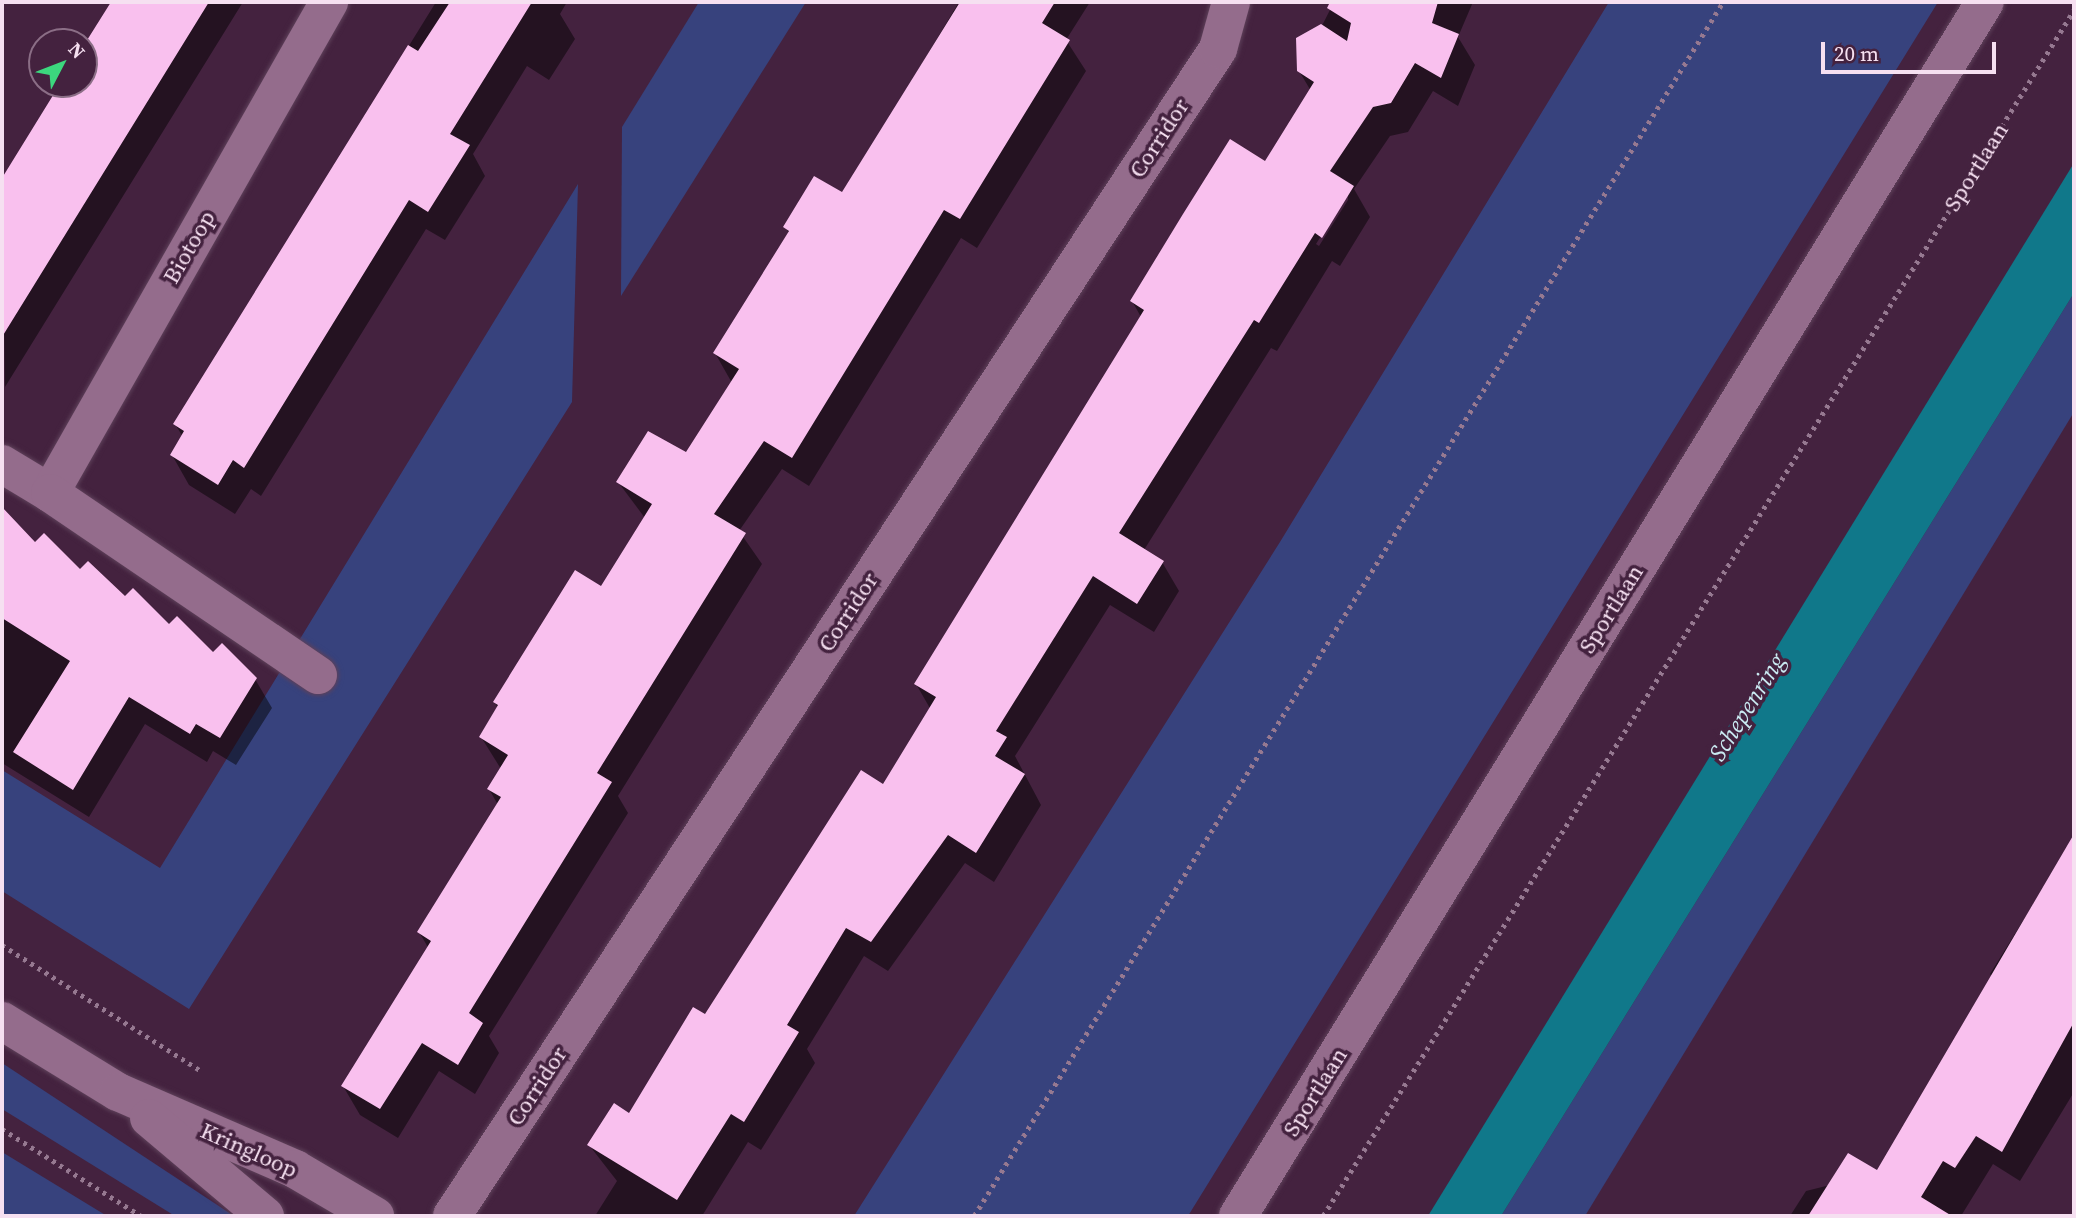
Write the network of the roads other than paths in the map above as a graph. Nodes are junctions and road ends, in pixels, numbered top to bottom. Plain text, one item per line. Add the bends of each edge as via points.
1 (329, 2) edge
2 (1231, 2) edge
3 (1986, 2) edge
4 (2, 464) edge
5 (50, 493) junction
6 (318, 675) dead end
7 (2, 1021) edge
8 (117, 1092) junction
9 (265, 1216) edge
10 (375, 1216) edge
11 (452, 1216) edge
12 (1238, 1216) edge

1 - 5 street, Biotoop
2 - 11 street, Corridor via 1218,49
3 - 12 street, Sportlaan
4 - 5 street
5 - 6 street
7 - 8 street, Kringloop
8 - 9 street, Kringloop
8 - 10 street, Kringloop via 295,1169

